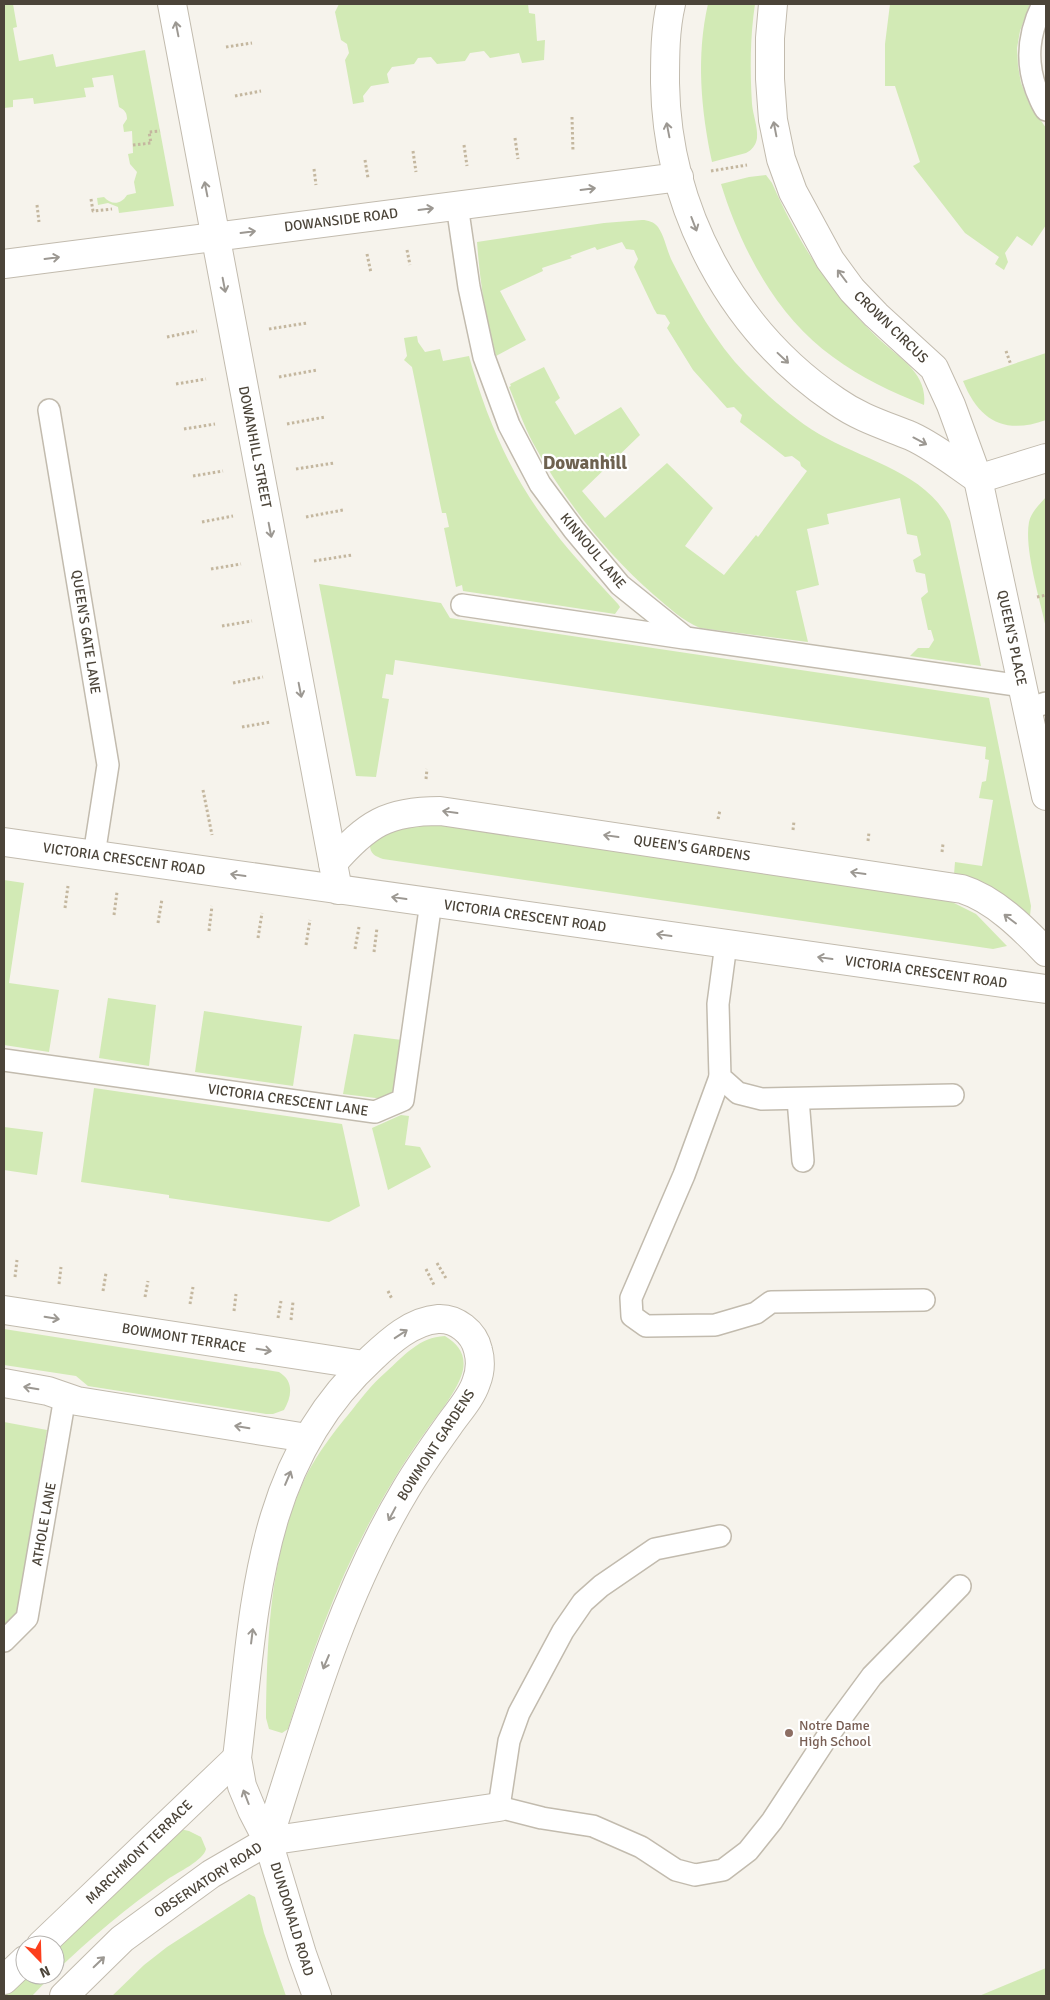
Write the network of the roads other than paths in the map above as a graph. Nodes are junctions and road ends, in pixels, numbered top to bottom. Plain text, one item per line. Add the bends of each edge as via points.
1 (172, 4) edge
2 (671, 4) edge
3 (773, 4) edge
4 (1043, 4) edge
5 (1046, 110) edge
6 (679, 177) junction
7 (457, 205) junction
8 (215, 237) junction
9 (4, 264) edge
10 (49, 410) dead end
11 (1046, 458) edge
12 (978, 479) junction
13 (462, 605) dead end
14 (686, 638) junction
15 (1032, 699) edge
16 (1046, 796) edge
17 (4, 842) edge
18 (94, 855) junction
19 (333, 863) junction
20 (338, 890) junction
21 (431, 902) junction
22 (726, 944) junction
23 (1046, 952) edge
24 (1046, 989) edge
25 (4, 1060) edge
26 (720, 1077) junction
27 (953, 1095) dead end
28 (798, 1099) junction
29 (803, 1161) dead end
30 (924, 1300) dead end
31 (4, 1310) edge
32 (364, 1365) junction
33 (4, 1384) edge
34 (65, 1397) junction
35 (308, 1438) junction
36 (720, 1536) dead end
37 (960, 1586) dead end
38 (4, 1641) edge
39 (237, 1758) junction
40 (499, 1807) junction
41 (268, 1840) junction
42 (51, 1935) edge
43 (15, 1970) edge
44 (4, 1980) edge
45 (64, 1996) edge
46 (317, 1996) edge

8 -> 1 street, DOWANHILL STREET
6 -> 2 street via 666,116 665,58
12 -> 3 street, CROWN CIRCUS via 951,404 934,368 852,290 830,260 793,192 781,159 773,120 770,79
4 - 5 lane via 1028,48 1031,74
7 -> 6 street, DOWANSIDE ROAD
6 -> 12 street via 700,239 719,276 774,350 836,401 870,421 940,452
8 -> 7 street, DOWANSIDE ROAD
7 - 14 lane, KINNOUL LANE via 469,287 484,357 509,424 540,484 620,586
9 -> 8 street, DOWANSIDE ROAD
8 -> 19 street, DOWANHILL STREET
10 - 18 lane, QUEEN'S GATE LANE via 108,766
11 - 12 street
12 - 15 street, QUEEN'S PLACE
13 - 14 lane
14 - 15 lane
15 - 16 street, QUEEN'S PLACE
17 - 18 street, VICTORIA CRESCENT ROAD
20 -> 18 street, VICTORIA CRESCENT ROAD
19 - 20 street, DOWANHILL STREET
23 -> 19 street, QUEEN'S GARDENS via 1023,928 977,893 962,889 440,811 415,811 387,819 354,839
21 -> 20 street, VICTORIA CRESCENT ROAD
22 -> 21 street, VICTORIA CRESCENT ROAD
21 - 25 lane, VICTORIA CRESCENT LANE via 403,1100 375,1112
24 -> 22 street, VICTORIA CRESCENT ROAD
22 - 26 lane via 718,1004
26 - 28 lane via 738,1093 762,1099
26 - 30 lane via 684,1175 631,1298 632,1316 646,1326 715,1325 756,1313 771,1302
27 - 28 lane
28 - 29 lane
31 -> 32 street, BOWMONT TERRACE
32 - 35 street, BOWMONT GARDENS via 325,1411
32 -> 41 street, BOWMONT GARDENS via 410,1328 429,1320 443,1319 458,1323 467,1330 476,1342 480,1364 476,1384 402,1496 358,1582 320,1677
34 -> 33 street
35 -> 34 street
34 - 38 lane, ATHOLE LANE via 27,1618
39 -> 35 street, BOWMONT GARDENS via 261,1569 287,1478
36 - 40 lane via 655,1548 583,1602 563,1631 519,1713 509,1741
37 - 40 lane via 872,1676 772,1821 748,1852 723,1870 696,1875 676,1870 641,1848 593,1826
41 -> 39 street, BOWMONT GARDENS via 242,1786
39 - 42 street, MARCHMONT TERRACE
40 - 41 street, OBSERVATORY ROAD
45 -> 41 street, OBSERVATORY ROAD via 122,1939 211,1874
41 - 46 street, DUNDONALD ROAD
43 - 44 street

